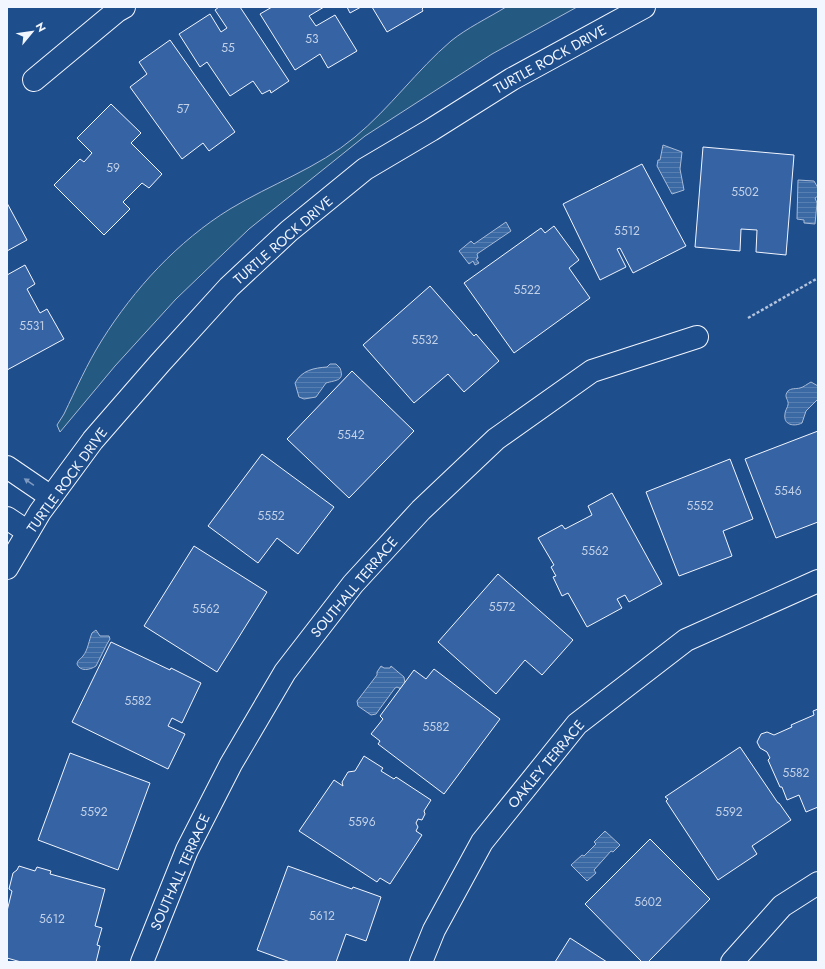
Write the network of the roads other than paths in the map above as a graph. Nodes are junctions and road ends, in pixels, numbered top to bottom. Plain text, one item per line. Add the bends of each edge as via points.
1 (644, 7) edge
2 (118, 8) edge
3 (34, 80) dead end
4 (697, 337) dead end
5 (7, 467) edge
6 (51, 497) junction
7 (7, 518) edge
8 (28, 532) junction
9 (7, 568) edge
10 (818, 581) edge
11 (818, 883) edge
12 (142, 962) edge
13 (421, 962) edge
14 (732, 962) edge

1 - 6 street, TURTLE ROCK DRIVE via 512,79 365,170 289,231 229,287 160,363 93,440
2 - 3 street
4 - 12 street, SOUTHALL TERRACE via 592,371 502,434 421,510 353,584 284,672 231,764 186,850
6 -> 5 street
6 - 8 street, TURTLE ROCK DRIVE
7 - 8 street
8 - 9 street, TURTLE ROCK DRIVE
10 - 13 street, OAKLEY TERRACE via 686,640 577,724 482,842 434,930
11 - 14 street via 782,906

